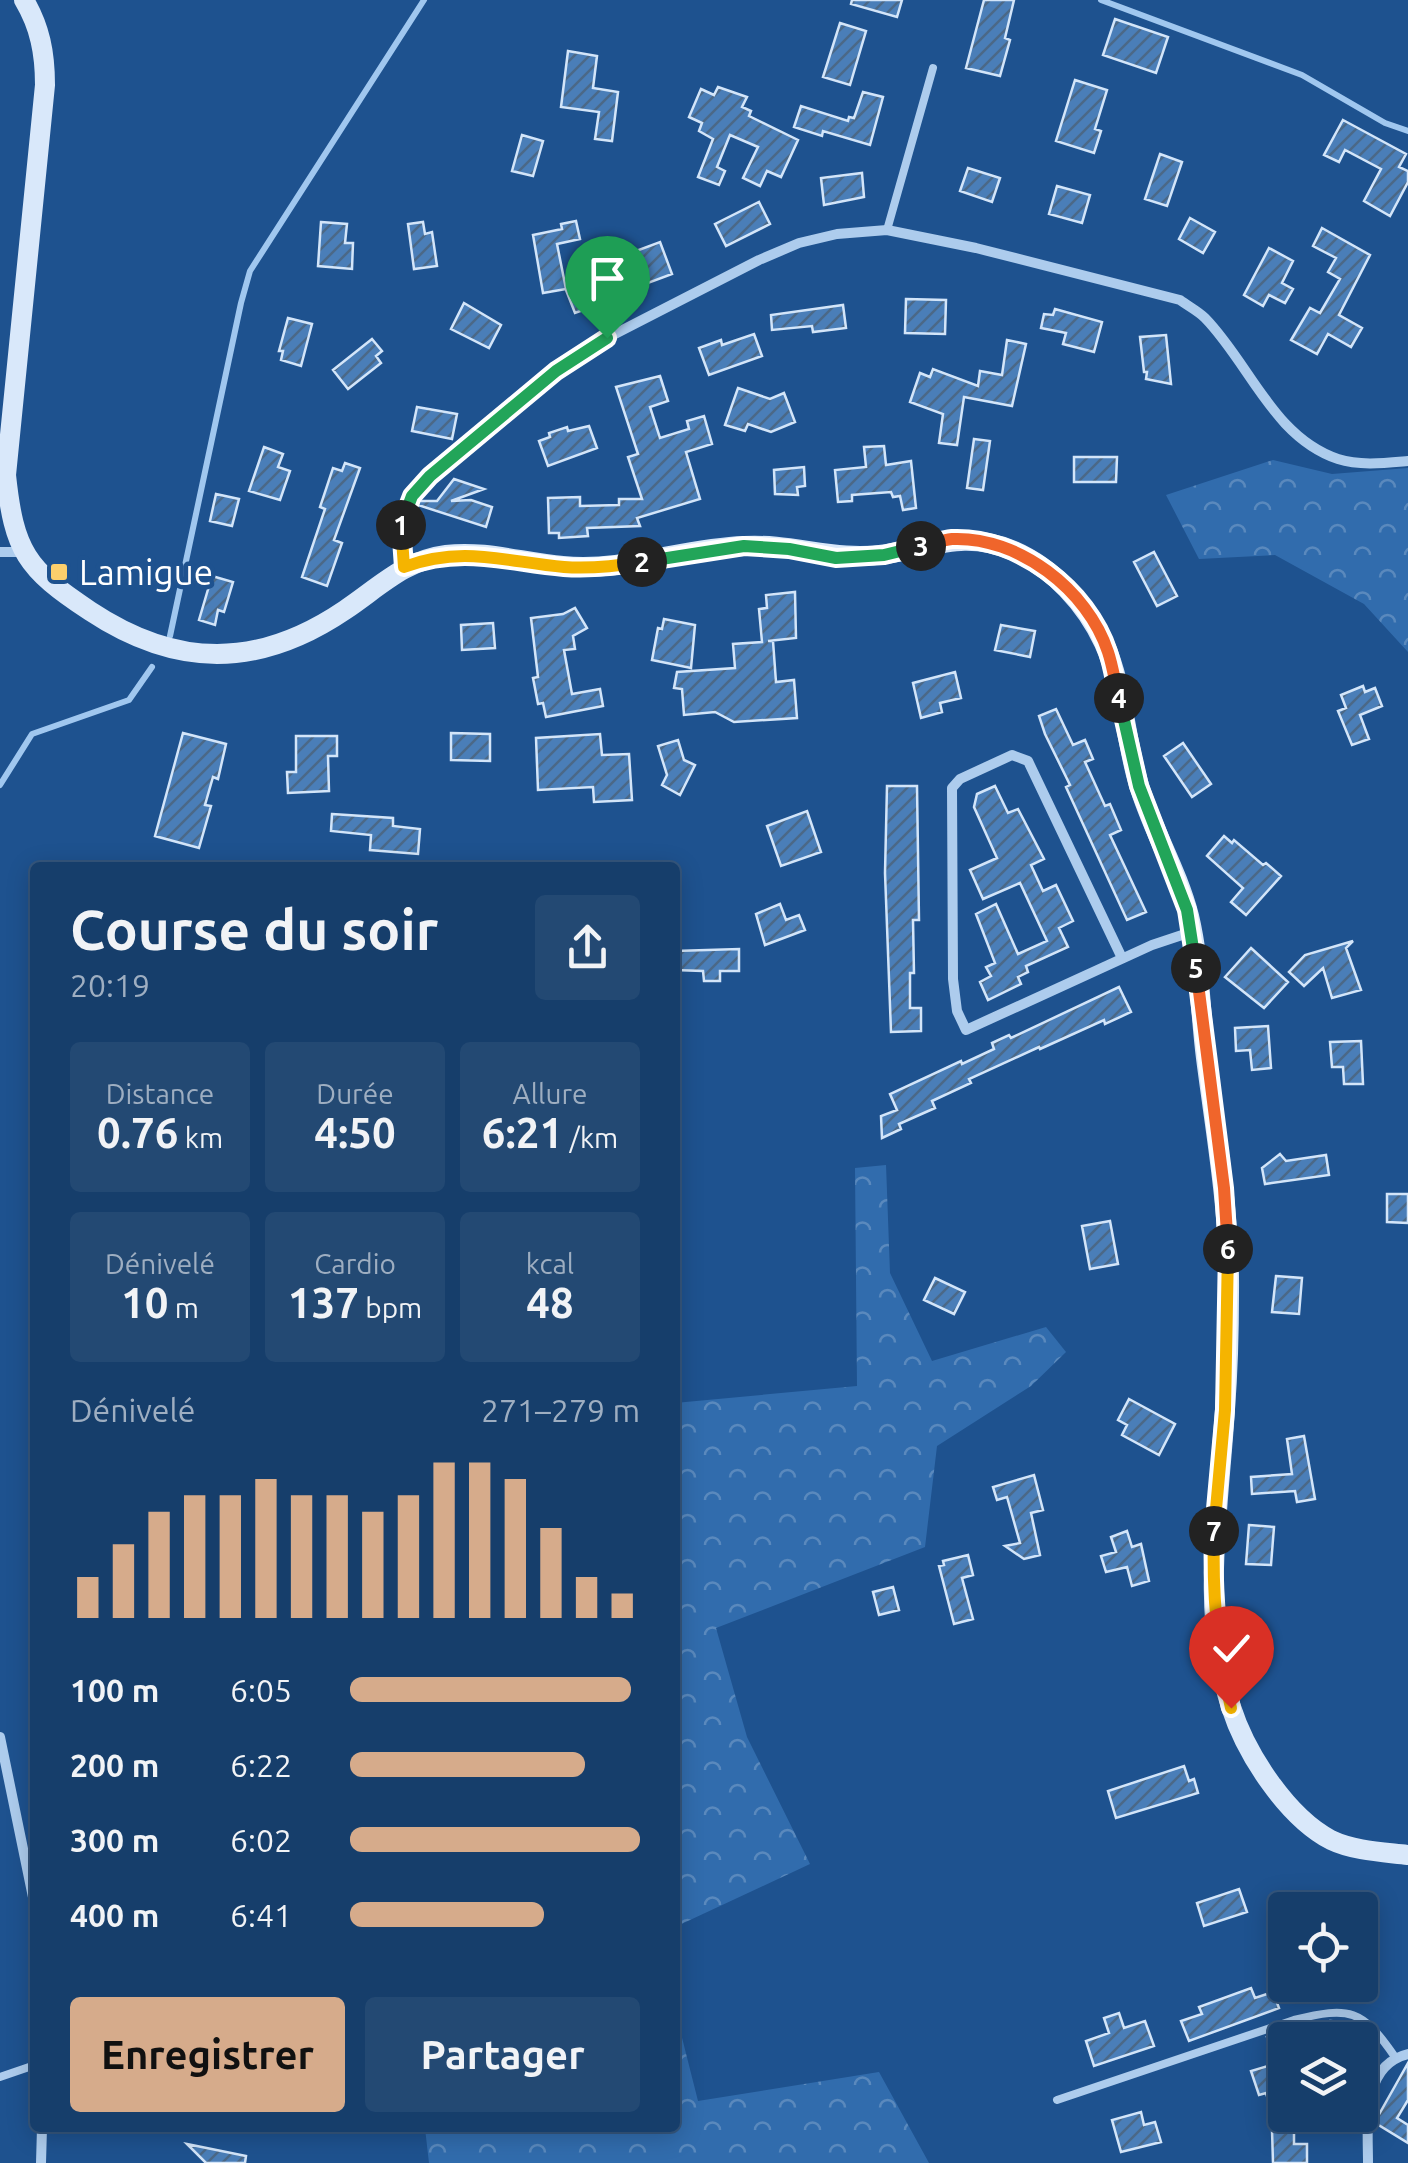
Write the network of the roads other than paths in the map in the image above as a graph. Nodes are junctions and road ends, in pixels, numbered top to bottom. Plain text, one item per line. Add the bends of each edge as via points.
1 (24, 0) edge
2 (932, 68) dead end
3 (887, 230) junction
4 (1408, 460) edge
5 (0, 552) edge
6 (22, 552) junction
7 (404, 567) junction
8 (1192, 932) junction
9 (1122, 958) junction
10 (0, 1736) edge
11 (1408, 1855) edge
12 (30, 1882) edge
13 (1408, 2054) edge
14 (1394, 2057) junction
15 (30, 2067) edge
16 (0, 2077) edge
17 (1057, 2100) dead end
18 (42, 2132) edge
19 (41, 2163) edge
20 (1368, 2163) edge

1 - 6 street via 45,61 6,475
2 - 3 lane
3 - 4 street via 1180,300 1204,317 1279,418 1308,443 1339,459
3 - 7 street via 837,234 786,249 607,338 556,371 412,496 401,525
5 - 6 street
6 - 7 street via 52,586 123,633 199,654 240,653 303,634
7 - 8 street via 447,555 618,566 744,546 836,558 952,539 1013,551 1062,584 1108,650 1139,786
8 - 9 street
8 - 11 street via 1229,1282 1214,1534 1218,1653 1248,1749 1303,1818 1330,1840
9 - 9 street via 966,1030 952,979 952,788 960,779 1012,755 1028,761
10 - 12 street
13 - 14 street
14 - 17 lane via 1375,2028 1354,2012 1330,2012
14 - 20 street via 1370,2089
15 - 16 lane
18 - 19 street

